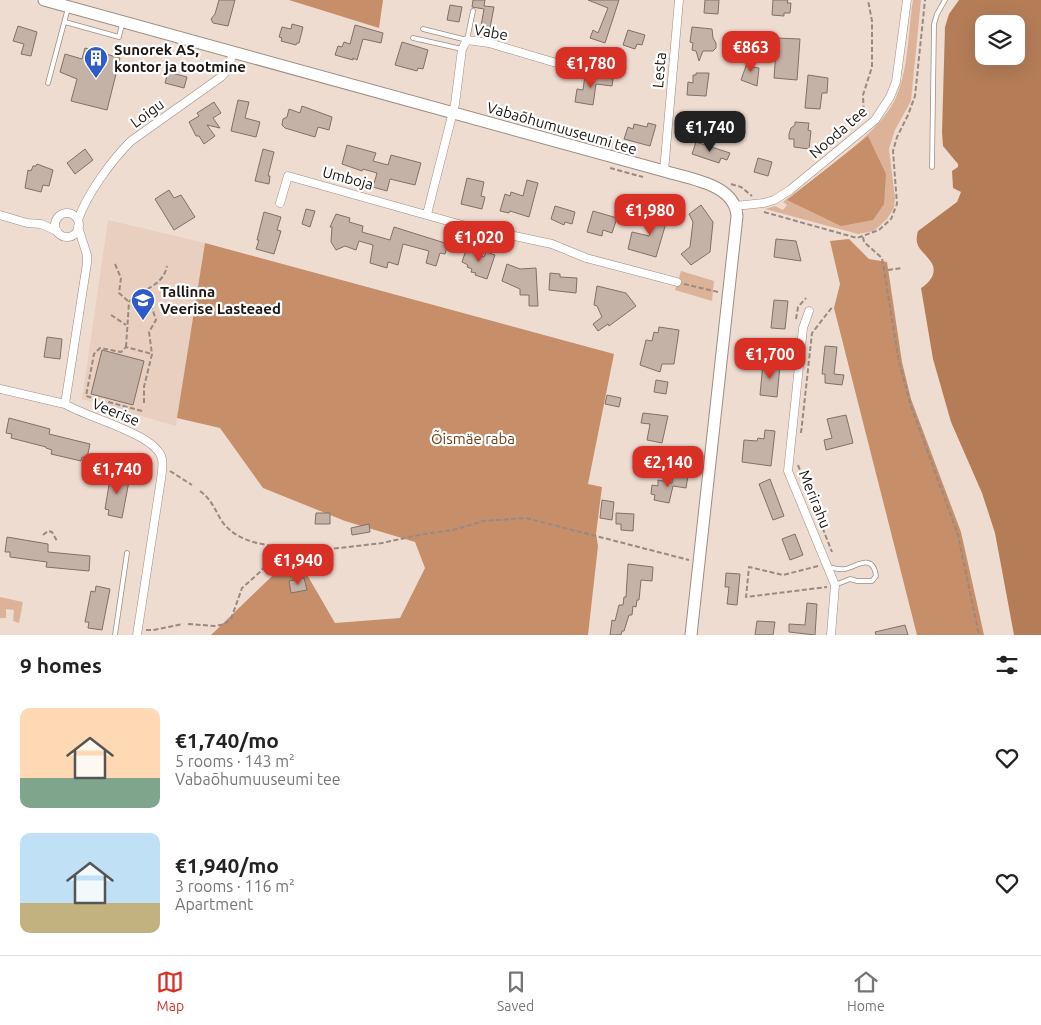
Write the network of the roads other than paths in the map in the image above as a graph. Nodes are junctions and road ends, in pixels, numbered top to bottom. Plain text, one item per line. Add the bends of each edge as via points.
1 (44, 0) edge
2 (679, 0) edge
3 (907, 0) edge
4 (945, 0) edge
5 (69, 7) junction
6 (473, 11) dead end
7 (65, 22) junction
8 (122, 22) junction
9 (423, 29) dead end
10 (413, 38) dead end
11 (467, 40) junction
12 (462, 49) junction
13 (233, 53) junction
14 (553, 62) dead end
15 (48, 84) dead end
16 (452, 113) junction
17 (932, 167) dead end
18 (664, 171) junction
19 (280, 203) dead end
20 (83, 205) junction
21 (735, 206) junction
22 (66, 213) junction
23 (427, 214) junction
24 (0, 216) edge
25 (57, 219) junction
26 (41, 224) junction
27 (78, 224) junction
28 (57, 231) junction
29 (68, 236) junction
30 (84, 245) junction
31 (677, 282) road end
32 (809, 312) dead end
33 (0, 388) edge
34 (65, 404) junction
35 (127, 553) dead end
36 (828, 567) junction
37 (844, 569) junction
38 (850, 579) junction
39 (835, 585) junction
40 (137, 632) edge
41 (115, 635) edge
42 (691, 635) edge
43 (831, 635) edge

1 - 5 street, Vabaõhumuuseumi tee
2 - 18 street, Lesta
3 - 21 street, Nooda tee via 896,82 875,120 774,200
4 - 17 lane via 934,24
5 - 7 lane
5 - 8 street, Vabaõhumuuseumi tee
6 - 11 lane
7 - 8 lane via 118,37
7 - 15 lane
8 - 13 street, Vabaõhumuuseumi tee
9 - 11 lane
10 - 12 lane
11 - 12 street, Vabe
11 - 14 street, Vabe via 489,43
12 - 16 street, Vabe
13 - 16 street, Vabaõhumuuseumi tee
13 - 20 street, Loigu via 228,69 221,77 131,141
16 - 18 street, Vabaõhumuuseumi tee
16 - 23 street
18 - 21 street, Vabaõhumuuseumi tee via 720,190
19 - 23 street, Umboja via 288,176
20 - 22 street, Loigu
20 - 27 street, Loigu
21 - 42 street via 737,216
22 - 25 street
22 - 27 street via 73,215
23 - 31 street, Umboja via 462,225 552,244 586,258
24 - 26 street
25 - 26 street
25 - 28 street
26 - 28 street
27 - 29 street via 75,233
27 - 30 street
28 - 29 street
29 - 30 street
30 - 34 street via 87,263
32 - 36 street, Merirahu via 803,328 788,471
33 - 34 street, Veerise
34 - 40 street, Veerise via 79,413 136,434 156,447 162,459
35 - 41 lane
36 - 37 lane
36 - 39 street, Merirahu
37 - 38 lane
37 - 38 lane via 859,562 874,568 876,576 872,580
38 - 39 lane
39 - 43 street, Merirahu

